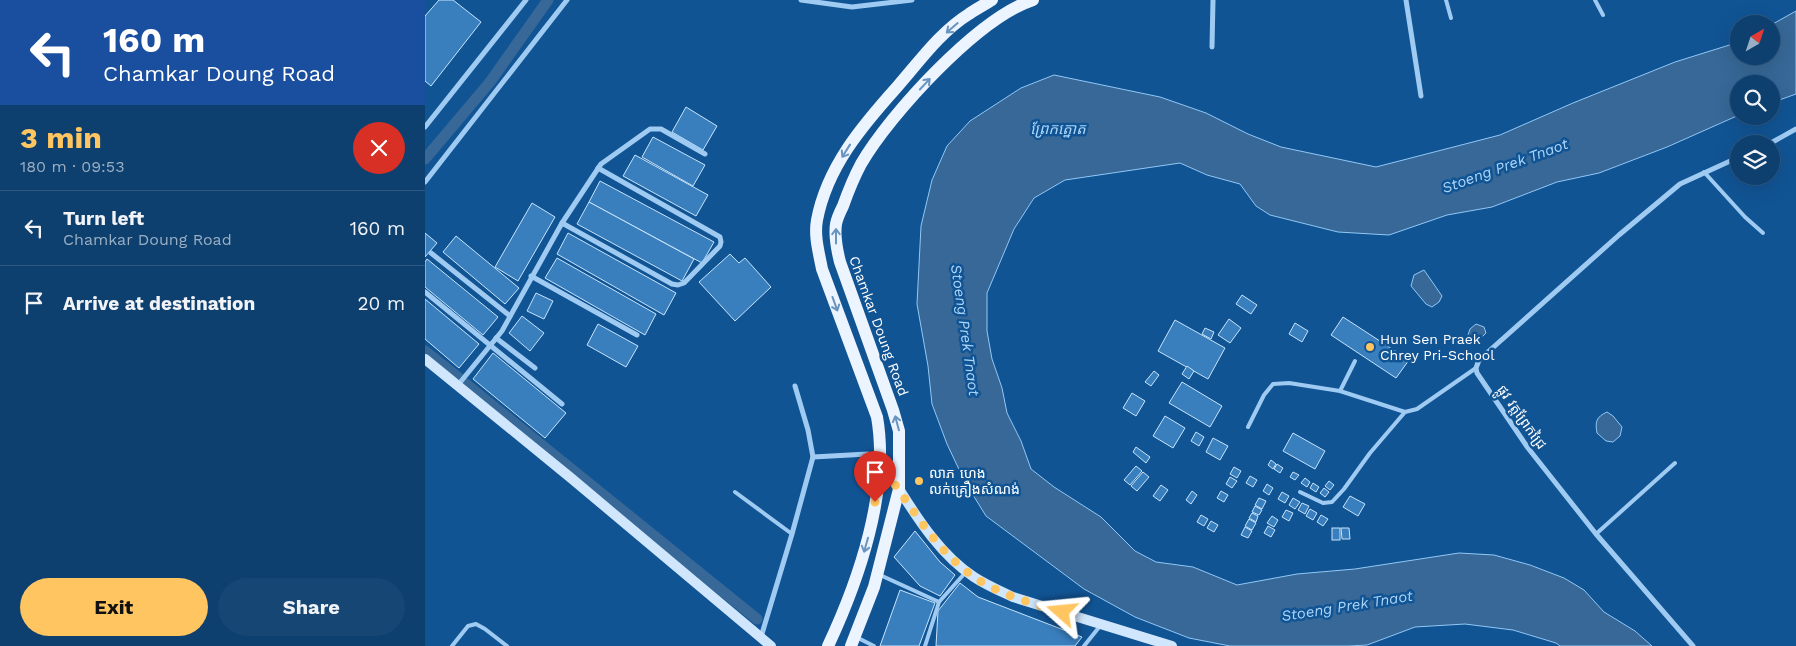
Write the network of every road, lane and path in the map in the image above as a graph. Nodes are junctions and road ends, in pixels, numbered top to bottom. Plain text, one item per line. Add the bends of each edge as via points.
1 (527, 0) edge
2 (567, 0) edge
3 (801, 0) edge
4 (912, 0) edge
5 (992, 0) edge
6 (1031, 0) edge
7 (1213, 0) edge
8 (1406, 0) edge
9 (1447, 0) edge
10 (1595, 0) edge
11 (1603, 15) dead end
12 (1451, 18) dead end
13 (1212, 47) dead end
14 (890, 94) junction
15 (1421, 96) dead end
16 (903, 106) junction
17 (425, 127) edge
18 (1796, 129) edge
19 (1780, 138) edge
20 (705, 154) dead end
21 (1730, 161) edge
22 (598, 168) junction
23 (1704, 172) junction
24 (425, 182) edge
25 (562, 222) junction
26 (1763, 232) dead end
27 (431, 253) dead end
28 (531, 276) junction
29 (425, 292) edge
30 (510, 316) junction
31 (637, 335) dead end
32 (496, 338) junction
33 (490, 346) junction
34 (425, 358) edge
35 (1355, 361) dead end
36 (535, 368) dead end
37 (1476, 368) junction
38 (458, 385) junction
39 (795, 386) dead end
40 (1340, 392) junction
41 (562, 404) dead end
42 (1405, 412) junction
43 (1248, 428) dead end
44 (813, 457) junction
45 (1675, 463) dead end
46 (880, 464) junction
47 (899, 489) junction
48 (735, 492) dead end
49 (1300, 492) dead end
50 (793, 534) junction
51 (1596, 534) junction
52 (966, 571) junction
53 (878, 574) junction
54 (939, 602) junction
55 (1101, 625) junction
56 (761, 638) junction
57 (853, 641) edge
58 (1149, 643) edge
59 (452, 646) edge
60 (507, 646) edge
61 (771, 646) edge
62 (828, 646) edge
63 (874, 646) edge
64 (925, 646) edge
65 (1084, 646) edge
66 (1172, 646) edge
67 (1693, 646) edge

1 - 17 street
2 - 24 street
3 - 4 street via 852,7
5 -> 14 main road via 968,14 938,40
16 -> 6 main road, Chamkar Doung Road via 980,32
7 - 13 street
8 - 15 street
9 - 12 lane
10 - 11 lane
14 - 16 main road
14 -> 46 main road via 845,152 827,188 817,221 817,249 822,269 877,417 881,435
47 -> 16 main road, Chamkar Doung Road via 899,431 840,262 836,224 861,164
18 - 19 street
20 - 22 street via 661,129 650,129
21 - 23 street
22 - 25 street
22 - 25 street via 720,237 720,246 684,283 678,285
23 - 26 lane
23 - 37 street via 1680,184 1619,235 1479,360
25 - 28 street
27 - 30 street
28 - 30 street
28 - 31 street
29 - 33 street
30 - 32 street
32 - 33 street
32 - 36 street
33 - 38 street
33 - 41 street
34 - 38 street
35 - 40 lane
37 - 42 lane via 1417,409
37 - 51 street, ផ្លូវ វត្តព្រែកជ្រៃ via 1528,448
38 - 56 street
39 - 44 street
40 - 42 lane
40 - 43 lane via 1289,383 1273,384
42 - 49 lane via 1332,502 1323,503
44 - 46 street via 869,454
44 - 50 street
45 - 51 lane
46 - 47 street
46 -> 62 main road via 873,521 857,579
47 - 52 street via 918,519
47 - 53 main road, Chamkar Doung Road
48 - 50 lane
50 - 56 street
51 - 67 street, ផ្លូវ វត្តព្រែកជ្រៃ
52 - 54 lane
52 - 55 street via 1013,597
53 - 54 lane
53 - 57 main road, Chamkar Doung Road
54 - 64 lane
55 - 58 street
55 - 65 lane
56 - 61 street
57 - 63 lane
58 - 66 street
59 - 60 lane via 468,626 476,624

